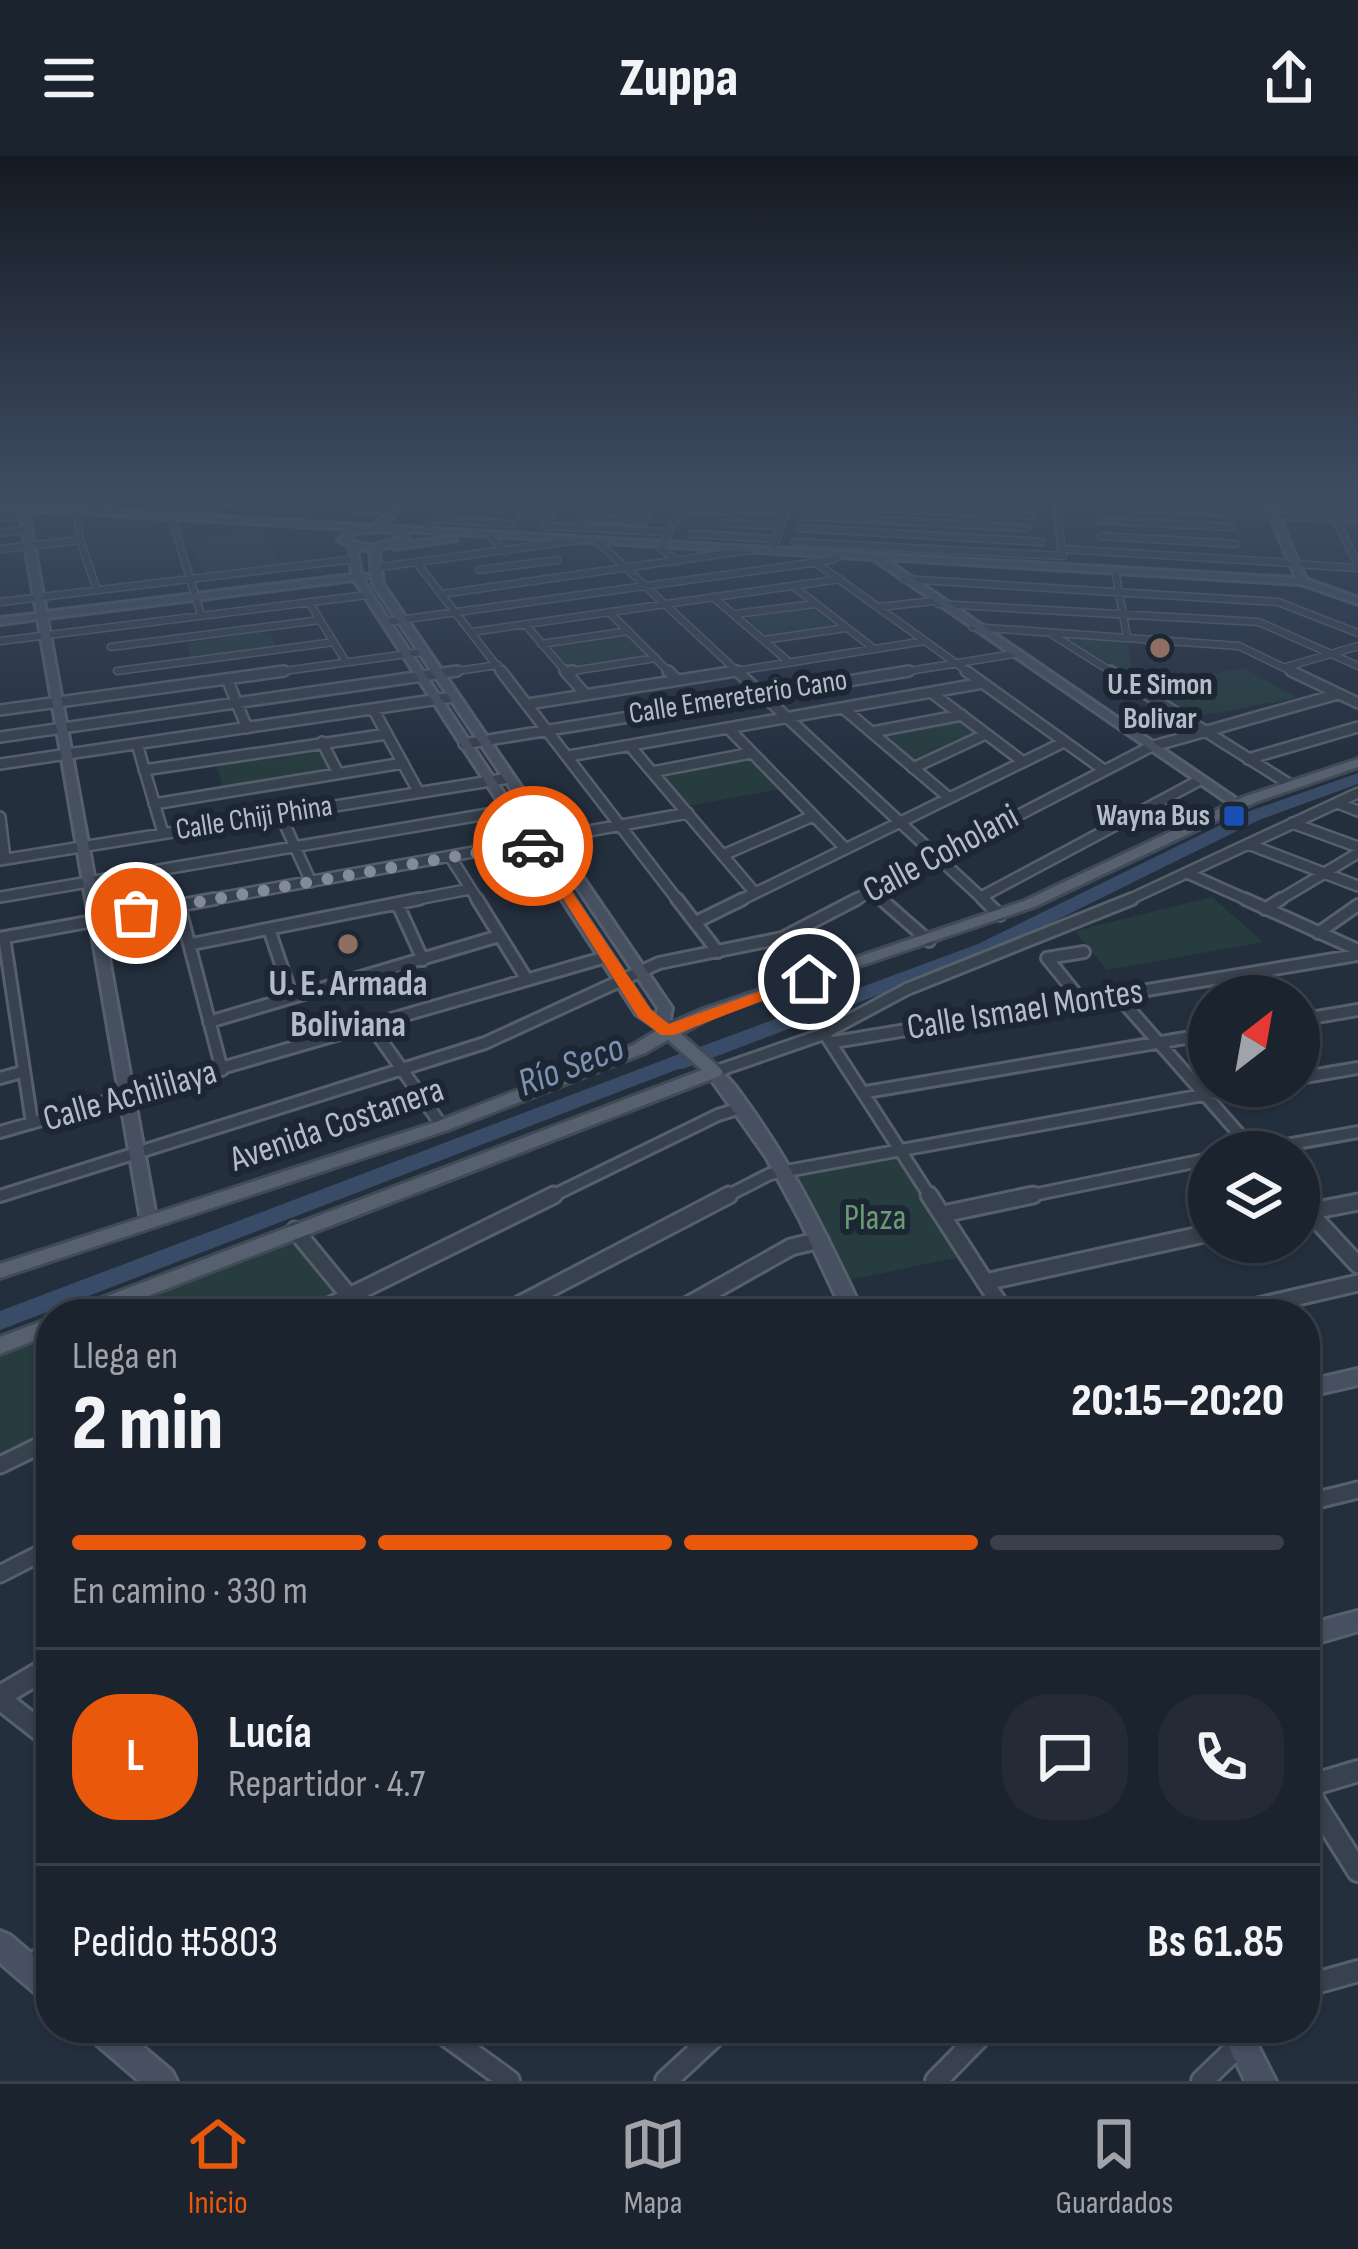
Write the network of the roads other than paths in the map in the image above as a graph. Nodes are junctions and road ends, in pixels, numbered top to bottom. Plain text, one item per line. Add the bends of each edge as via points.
1 (36, 587) edge
2 (96, 587) edge
3 (123, 587) edge
4 (189, 587) edge
5 (276, 587) edge
6 (362, 587) edge
7 (382, 587) edge
8 (436, 587) edge
9 (495, 587) edge
10 (639, 587) edge
11 (646, 587) edge
12 (787, 587) edge
13 (794, 587) edge
14 (851, 587) edge
15 (914, 587) edge
16 (1032, 587) edge
17 (1117, 587) edge
18 (1318, 587) edge
19 (97, 590) junction
20 (1117, 592) junction
21 (442, 594) junction
22 (367, 595) junction
23 (192, 597) junction
24 (713, 597) junction
25 (38, 598) junction
26 (1358, 601) edge
27 (0, 602) edge
28 (309, 602) junction
29 (936, 602) junction
30 (664, 604) junction
31 (815, 604) junction
32 (879, 608) junction
33 (457, 612) junction
34 (609, 612) junction
35 (735, 614) junction
36 (1120, 614) junction
37 (200, 615) junction
38 (41, 616) junction
39 (320, 620) junction
40 (401, 620) junction
41 (0, 621) edge
42 (385, 622) junction
43 (525, 624) junction
44 (972, 626) junction
45 (106, 627) junction
46 (262, 628) junction
47 (847, 628) junction
48 (472, 632) junction
49 (629, 632) junction
50 (1046, 632) junction
51 (1358, 633) edge
52 (44, 635) junction
53 (1127, 638) junction
54 (172, 639) junction
55 (764, 640) junction
56 (0, 641) edge
57 (925, 641) junction
58 (334, 642) junction
59 (542, 644) junction
60 (1358, 646) edge
61 (111, 647) junction
62 (874, 648) junction
63 (272, 650) junction
64 (422, 652) junction
65 (1013, 654) junction
66 (1331, 654) junction
67 (406, 655) junction
68 (656, 658) junction
69 (346, 662) junction
70 (788, 662) junction
71 (954, 662) junction
72 (178, 663) junction
73 (498, 665) junction
74 (1358, 666) edge
75 (1286, 667) junction
76 (117, 671) junction
77 (566, 671) junction
78 (733, 671) junction
79 (438, 674) junction
80 (421, 677) junction
81 (227, 679) junction
82 (677, 680) junction
83 (983, 683) junction
84 (122, 693) junction
85 (932, 693) junction
86 (586, 694) junction
87 (757, 694) junction
88 (1338, 694) junction
89 (453, 697) junction
90 (436, 700) junction
91 (56, 702) junction
92 (237, 703) junction
93 (1358, 703) edge
94 (528, 704) junction
95 (843, 708) junction
96 (373, 709) junction
97 (0, 710) edge
98 (962, 716) junction
99 (784, 718) junction
100 (1358, 727) edge
101 (60, 728) junction
102 (248, 728) junction
103 (728, 728) junction
104 (548, 729) junction
105 (1204, 731) junction
106 (872, 733) junction
107 (387, 734) junction
108 (986, 734) junction
109 (0, 737) edge
110 (484, 740) junction
111 (322, 742) junction
112 (1064, 742) junction
113 (136, 744) junction
114 (464, 744) junction
115 (630, 746) junction
116 (1150, 747) junction
117 (751, 753) junction
118 (65, 754) junction
119 (569, 756) junction
120 (1248, 759) junction
121 (1022, 761) junction
122 (0, 764) edge
123 (403, 764) junction
124 (1358, 764) edge
125 (913, 768) junction
126 (144, 770) junction
127 (1104, 770) junction
128 (652, 772) junction
129 (338, 773) junction
130 (509, 778) junction
131 (490, 781) junction
132 (1198, 781) junction
133 (1289, 784) junction
134 (418, 791) junction
135 (1358, 793) edge
136 (948, 797) junction
137 (154, 803) junction
138 (1338, 803) junction
139 (1238, 805) junction
140 (528, 807) junction
141 (510, 811) junction
142 (1358, 811) edge
143 (688, 813) junction
144 (280, 814) junction
145 (813, 816) junction
146 (0, 817) edge
147 (898, 823) junction
148 (1292, 823) junction
149 (621, 826) junction
150 (1, 827) edge
151 (163, 833) junction
152 (549, 839) junction
153 (531, 843) junction
154 (1248, 844) junction
155 (843, 846) junction
156 (295, 847) junction
157 (81, 848) junction
158 (1358, 850) edge
159 (723, 855) junction
160 (934, 857) junction
161 (2, 859) edge
162 (451, 859) junction
163 (1187, 873) junction
164 (1327, 874) junction
165 (87, 882) junction
166 (311, 882) junction
167 (1358, 886) edge
168 (584, 888) junction
169 (470, 889) junction
170 (872, 890) junction
171 (563, 891) junction
172 (755, 892) junction
173 (0, 897) edge
174 (981, 897) junction
175 (179, 905) junction
176 (398, 905) junction
177 (1358, 905) edge
178 (1265, 909) junction
179 (1000, 915) junction
180 (93, 922) junction
181 (697, 922) junction
182 (269, 928) junction
183 (1318, 932) junction
184 (500, 936) junction
185 (2, 937) edge
186 (929, 941) junction
187 (191, 944) junction
188 (718, 952) junction
189 (1084, 952) dead end
190 (1358, 953) edge
191 (606, 957) junction
192 (423, 960) junction
193 (640, 970) junction
194 (5, 977) edge
195 (526, 978) junction
196 (620, 978) junction
197 (1118, 995) junction
198 (292, 997) junction
199 (1082, 1001) junction
200 (1358, 1010) edge
201 (1320, 1016) edge
202 (209, 1022) junction
203 (372, 1027) junction
204 (665, 1027) junction
205 (1188, 1037) edge
206 (827, 1038) junction
207 (1160, 1042) junction
208 (701, 1061) junction
209 (1358, 1069) edge
210 (222, 1070) junction
211 (22, 1072) junction
212 (401, 1073) junction
213 (1188, 1075) edge
214 (1320, 1075) edge
215 (0, 1078) edge
216 (866, 1092) junction
217 (1188, 1097) edge
218 (124, 1099) junction
219 (745, 1107) junction
220 (1215, 1107) edge
221 (32, 1123) junction
222 (442, 1126) junction
223 (1235, 1131) edge
224 (0, 1132) edge
225 (1358, 1132) edge
226 (1320, 1139) edge
227 (902, 1149) junction
228 (137, 1154) junction
229 (1188, 1163) edge
230 (780, 1172) junction
231 (0, 1196) edge
232 (1358, 1202) edge
233 (1320, 1207) edge
234 (943, 1214) junction
235 (148, 1222) junction
236 (1320, 1227) edge
237 (296, 1230) junction
238 (1188, 1238) edge
239 (820, 1240) junction
240 (1358, 1265) edge
241 (0, 1271) edge
242 (986, 1282) junction
243 (1358, 1282) edge
244 (350, 1297) junction
245 (119, 1299) edge
246 (346, 1299) edge
247 (529, 1299) edge
248 (699, 1299) edge
249 (847, 1299) edge
250 (997, 1299) edge
251 (1287, 1299) edge
252 (36, 1332) edge
253 (0, 1346) edge
254 (1358, 1377) edge
255 (1320, 1386) edge
256 (36, 1447) edge
257 (0, 1465) edge
258 (1358, 1490) edge
259 (1320, 1499) edge
260 (36, 1556) edge
261 (0, 1574) edge
262 (1358, 1621) edge
263 (1320, 1632) edge
264 (36, 1675) edge
265 (0, 1698) edge
266 (36, 1727) edge
267 (1358, 1771) edge
268 (1320, 1782) edge
269 (1320, 1811) edge
270 (1358, 1871) edge
271 (0, 1945) edge
272 (36, 1959) edge
273 (1358, 1971) edge
274 (1320, 1981) edge
275 (117, 2043) edge
276 (463, 2043) edge
277 (707, 2043) edge
278 (973, 2043) edge
279 (1236, 2043) edge
280 (1242, 2043) edge
281 (162, 2081) edge
282 (509, 2081) edge
283 (666, 2081) edge
284 (936, 2081) edge
285 (1202, 2081) edge
286 (1261, 2081) edge

1 - 25 street
2 - 19 street
3 - 19 street
4 - 23 street
5 - 23 street
6 - 22 street
7 - 40 street
8 - 21 street
9 - 21 street
10 - 33 street
11 - 30 street
12 - 24 street
13 - 31 street
14 - 32 street
15 - 29 street
16 - 20 street
17 - 20 street
18 - 26 street
19 - 25 street
20 - 36 street
20 - 51 street via 1289,603
21 - 33 street
22 - 28 street
22 - 42 street
23 - 37 street
23 - 38 street
24 - 30 street
24 - 35 street
25 - 27 street
25 - 38 street
28 - 37 street
28 - 39 street
29 - 32 street
29 - 36 street
29 - 44 street
30 - 34 street
30 - 78 street
31 - 35 street
31 - 47 street
32 - 57 street
33 - 40 street
33 - 48 street
34 - 43 street
34 - 49 street
35 - 55 street
36 - 53 street
36 - 66 street via 1265,623
37 - 45 street
38 - 41 street
38 - 52 street
39 - 46 street
39 - 58 street
40 - 42 street
40 - 64 street
42 - 67 street
43 - 48 street
43 - 59 street
44 - 50 street
44 - 65 street
45 - 52 street
45 - 61 street
46 - 54 street
46 - 63 street
47 - 55 street
47 - 62 street
48 - 73 street
49 - 59 street
49 - 68 street
50 - 53 street
50 - 105 street
52 - 56 street
52 - 91 street
53 - 75 street via 1233,645
54 - 61 street
54 - 72 street
55 - 70 street
57 - 62 street
57 - 71 street
58 - 63 street
58 - 69 street
59 - 77 street
60 - 66 street
61 - 76 street
62 - 70 street
63 - 72 street
64 - 67 street
64 - 79 street
65 - 71 street, Calle Emereterio Cano
65 - 116 street
66 - 74 street
66 - 75 street
67 - 69 street
67 - 80 street
68 - 77 street
68 - 82 street
69 - 81 street
70 - 78 street
71 - 83 street
71 - 87 street, Calle Emereterio Cano
72 - 76 street
73 - 79 street
73 - 94 street
75 - 88 street
76 - 84 street
77 - 86 street
78 - 82 street
78 - 87 street
79 - 80 street
79 - 89 street
80 - 90 street
80 - 92 street
81 - 84 street
81 - 92 street
82 - 86 street
83 - 85 street
83 - 112 street
84 - 91 street
85 - 95 street
85 - 98 street
86 - 94 street
87 - 99 street
87 - 104 street, Calle Emereterio Cano
88 - 93 street
88 - 105 street, Calle Coholani
89 - 90 street
89 - 110 street
90 - 96 street
90 - 114 street
91 - 97 street
91 - 101 street
92 - 101 street
92 - 102 street
94 - 104 street
95 - 99 street
95 - 106 street
96 - 102 street
96 - 107 street
98 - 106 street
98 - 108 street
99 - 103 street
99 - 147 street
100 - 120 street
101 - 109 street
101 - 118 street
102 - 113 street
103 - 115 street
103 - 117 street
104 - 110 street, Calle Emereterio Cano
104 - 119 street
105 - 116 street, Calle Coholani
105 - 120 street
106 - 125 street
107 - 111 street
107 - 123 street
108 - 121 street
108 - 125 street
110 - 114 street, Calle Emereterio Cano
110 - 130 street
111 - 126 street
111 - 129 street
112 - 121 street
112 - 127 street
113 - 118 street
113 - 126 street
114 - 131 street
115 - 119 street
115 - 128 street
116 - 127 street, Calle Coholani
116 - 132 street
117 - 128 street
117 - 145 street
118 - 122 street
118 - 157 street
119 - 149 street
120 - 133 street
121 - 136 street
123 - 129 street
123 - 134 street
124 - 133 main road, Avenida Costanera
125 - 136 street
126 - 137 street
127 - 160 street, Calle Coholani
128 - 143 street
129 - 137 street
130 - 131 street, Calle Chiji Phina
130 - 140 street
131 - 134 street, Calle Chiji Phina
131 - 141 street
132 - 139 street
132 - 174 street
133 - 139 main road, Avenida Costanera
134 - 144 street, Calle Chiji Phina
135 - 138 street
136 - 147 street
137 - 151 street
138 - 142 street
138 - 148 street
139 - 179 main road, Avenida Costanera
140 - 141 street
140 - 152 street
141 - 153 street
141 - 156 street
143 - 149 street
143 - 159 street
144 - 151 street, Calle Chiji Phina
144 - 156 street
145 - 155 street
145 - 159 street
146 - 150 street
147 - 155 street
147 - 160 street
148 - 154 street
148 - 158 street
149 - 152 street
149 - 181 street
150 - 161 street
151 - 157 street, Calle Chiji Phina
152 - 153 street
152 - 168 street
153 - 162 street
153 - 171 street
154 - 163 street
154 - 164 street
155 - 172 street
156 - 165 street
156 - 166 street
157 - 161 street, Calle Chiji Phina
157 - 165 street
158 - 164 street
159 - 172 street
160 - 170 street, Calle Coholani
160 - 174 street
162 - 166 street
162 - 169 street
163 - 178 street
163 - 206 street via 908,989
164 - 167 street
164 - 178 street
165 - 173 street
165 - 180 street
166 - 175 street
168 - 171 street
168 - 193 street
169 - 176 street
169 - 184 street
170 - 186 street
170 - 188 street, Calle Coholani via 782,938
171 - 191 street
172 - 181 street
174 - 179 street
175 - 180 street
175 - 187 street
176 - 182 street
176 - 192 street
177 - 183 street
178 - 183 street
179 - 186 main road, Avenida Costanera
180 - 185 street
180 - 218 street
181 - 188 street
182 - 187 street
182 - 198 street
183 - 190 street
184 - 192 street
184 - 195 street
185 - 194 street
186 - 204 main road, Avenida Costanera
187 - 202 street
188 - 193 street, Calle Coholani
189 - 199 street via 1047,958
190 - 197 street, Calle Ismael Montes
191 - 195 street, Calle Achililaya
191 - 196 street
192 - 198 street
193 - 196 street, Calle Coholani
193 - 204 street via 665,1008
194 - 211 street
195 - 203 street, Calle Achililaya
196 - 204 street via 644,1014
196 - 212 street, Calle Coholani via 510,1034
197 - 199 street, Calle Ismael Montes
197 - 207 street
198 - 202 street
199 - 206 street, Calle Ismael Montes
200 - 201 street
202 - 210 street
203 - 210 street, Calle Achililaya
203 - 212 street
204 - 208 main road
204 - 222 main road, Avenida Costanera via 639,1049
205 - 207 street
206 - 208 street
206 - 216 street
207 - 213 street
207 - 216 street
208 - 219 street
208 - 237 main road
209 - 214 street
210 - 218 street, Calle Achililaya
211 - 215 street
211 - 221 street
212 - 222 street
212 - 228 street, Calle Coholani
216 - 227 street
217 - 227 street
218 - 221 street, Calle Achililaya
218 - 228 street
219 - 230 street
219 - 244 street
220 - 223 street
221 - 224 street, Calle Achililaya
222 - 235 main road, Avenida Costanera
225 - 226 street
227 - 230 street
227 - 234 street
228 - 231 street, Calle Coholani
228 - 235 street
229 - 234 street
230 - 239 street
230 - 247 street
232 - 233 street
234 - 242 street
235 - 241 main road, Avenida Costanera
236 - 240 street
237 - 244 street
237 - 245 main road
238 - 242 street
239 - 248 street via 791,1247
239 - 249 street
242 - 250 street
243 - 251 street
244 - 246 street
252 - 253 main road
254 - 255 street
256 - 257 street
258 - 259 street
260 - 261 street
262 - 263 street
264 - 265 street
265 - 266 street
267 - 268 street
269 - 270 street
271 - 272 street
273 - 274 street
275 - 281 street
276 - 282 street
277 - 283 street
278 - 284 street
279 - 285 street
280 - 286 street

